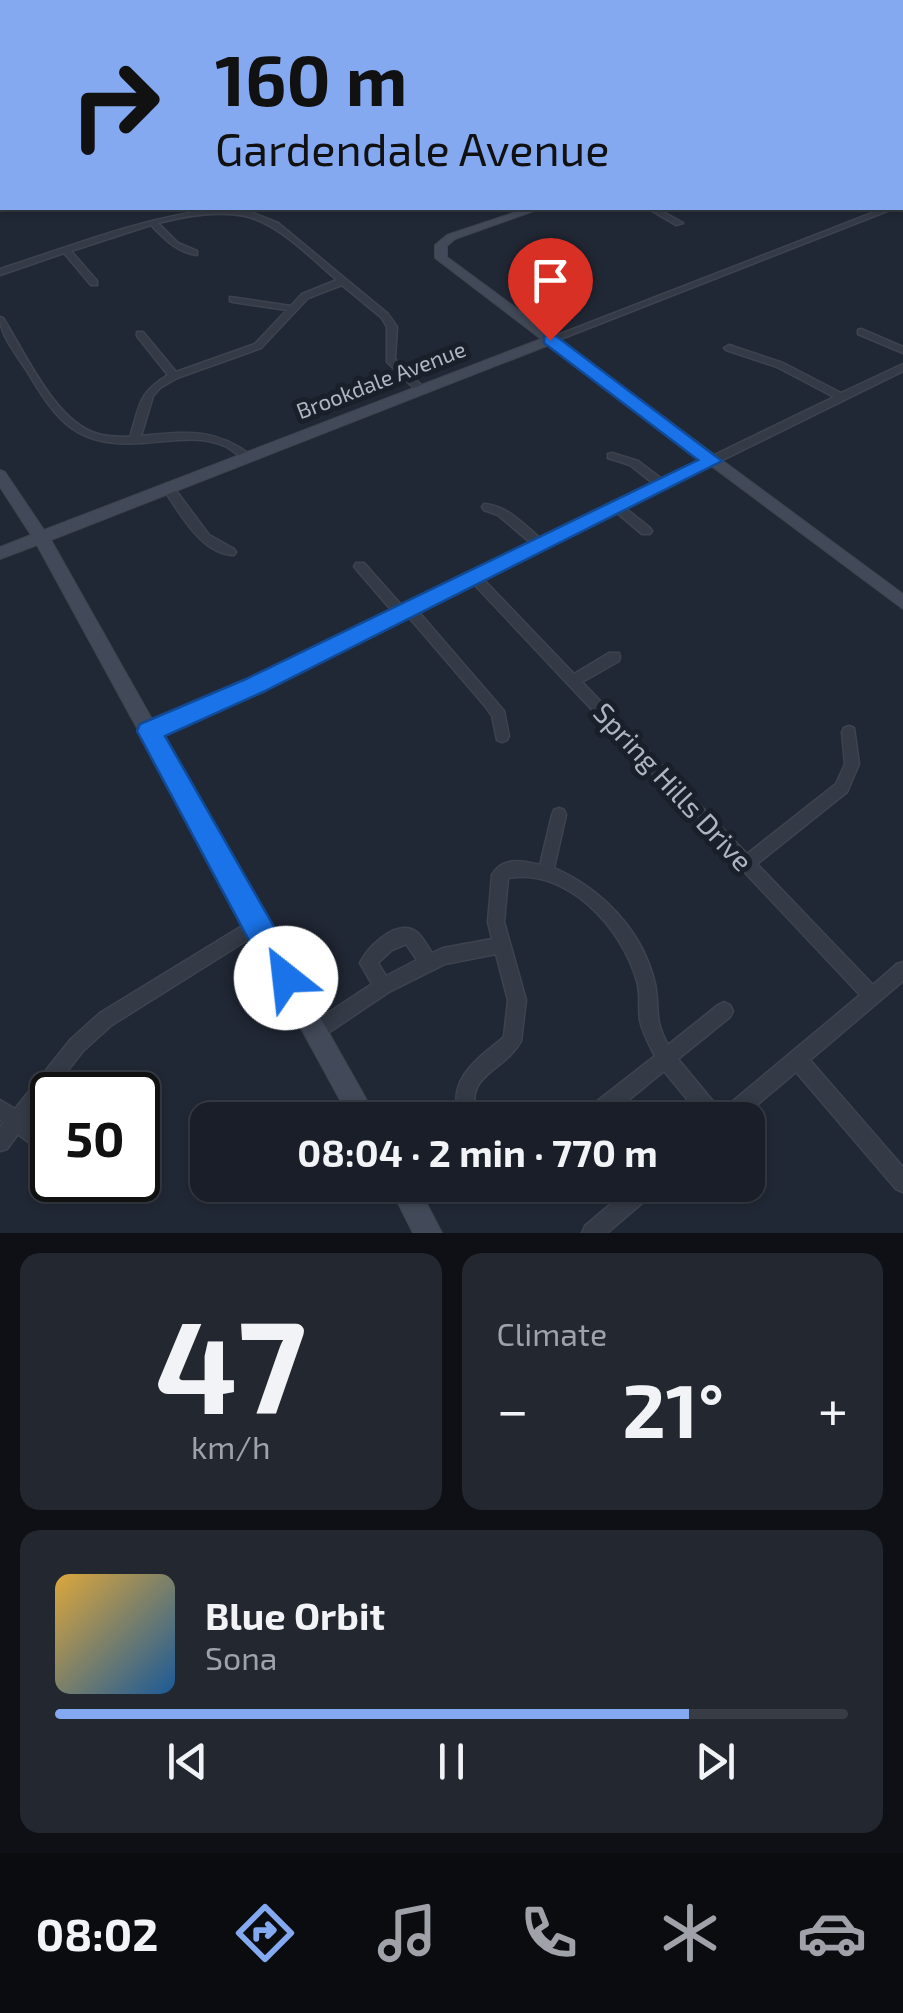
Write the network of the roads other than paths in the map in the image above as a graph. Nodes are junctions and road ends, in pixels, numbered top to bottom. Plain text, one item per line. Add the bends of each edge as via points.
1 (223, 210) edge
2 (531, 210) edge
3 (655, 210) edge
4 (887, 210) edge
5 (679, 223) dead end
6 (154, 224) junction
7 (65, 250) junction
8 (194, 254) dead end
9 (0, 272) edge
10 (342, 281) junction
11 (94, 283) dead end
12 (233, 299) dead end
13 (294, 309) junction
14 (0, 320) edge
15 (861, 332) dead end
16 (140, 334) dead end
17 (550, 340) junction
18 (729, 348) dead end
19 (903, 350) edge
20 (903, 367) edge
21 (174, 376) junction
22 (420, 390) junction
23 (841, 398) junction
24 (135, 438) junction
25 (612, 456) dead end
26 (247, 457) junction
27 (712, 461) junction
28 (0, 475) edge
29 (662, 486) junction
30 (166, 487) junction
31 (488, 506) dead end
32 (617, 508) junction
33 (646, 532) dead end
34 (41, 537) junction
35 (540, 545) junction
36 (230, 552) dead end
37 (0, 553) edge
38 (360, 566) dead end
39 (474, 578) junction
40 (903, 603) edge
41 (405, 612) junction
42 (614, 657) dead end
43 (572, 680) junction
44 (149, 731) junction
45 (849, 732) dead end
46 (502, 736) dead end
47 (559, 815) dead end
48 (746, 864) junction
49 (546, 871) junction
50 (256, 925) junction
51 (502, 945) junction
52 (429, 964) junction
53 (903, 970) edge
54 (383, 986) junction
55 (872, 996) junction
56 (724, 1011) dead end
57 (316, 1031) junction
58 (666, 1056) junction
59 (797, 1060) junction
60 (355, 1102) edge
61 (463, 1102) edge
62 (611, 1102) edge
63 (702, 1102) edge
64 (746, 1102) edge
65 (8, 1115) edge
66 (30, 1132) edge
67 (0, 1142) edge
68 (903, 1182) edge
69 (411, 1202) edge
70 (628, 1202) edge
71 (428, 1233) edge
72 (592, 1233) edge

1 - 6 street
1 - 10 street via 267,219
2 - 17 street via 458,233 439,254
3 - 5 street
4 - 17 street, Brookdale Avenue
6 - 7 street
6 - 8 street
7 - 9 street
7 - 11 street
10 - 13 street via 313,292
10 - 22 street via 389,321 390,360
12 - 13 street
13 - 21 street via 258,346
14 - 24 street via 74,427 98,438
15 - 19 street
16 - 21 street
17 - 22 street, Brookdale Avenue
17 - 27 street
18 - 23 street via 780,364
20 - 23 street
21 - 24 street via 148,395
22 - 26 street, Brookdale Avenue
23 - 27 street
24 - 26 street via 209,437
25 - 29 street via 634,463
26 - 30 street, Brookdale Avenue
27 - 29 street
27 - 40 street
28 - 34 street
29 - 32 street
30 - 34 street, Brookdale Avenue
30 - 36 street via 205,538
31 - 35 street
32 - 33 street
32 - 35 street
34 - 37 street, Brookdale Avenue
34 - 44 street
35 - 39 street
38 - 41 street
39 - 41 street
39 - 43 street, Spring Hills Drive
41 - 44 street
41 - 46 street via 490,702
42 - 43 street
43 - 48 street, Spring Hills Drive
44 - 50 street
45 - 48 street via 852,764 842,788
47 - 49 street
48 - 55 street, Spring Hills Drive
49 - 51 street via 504,869 500,875 496,922
49 - 58 street via 586,889 635,951 647,984 650,1024
50 - 57 street
50 - 65 street via 106,1020
51 - 52 street
51 - 61 street via 517,1000 512,1041 465,1085
52 - 54 street
52 - 54 street via 410,936 400,936 368,963
53 - 55 street
54 - 57 street
55 - 59 street
56 - 58 street
57 - 60 street
58 - 62 street
58 - 63 street
59 - 64 street
59 - 68 street
65 - 66 street
65 - 67 street
69 - 71 street
70 - 72 street

